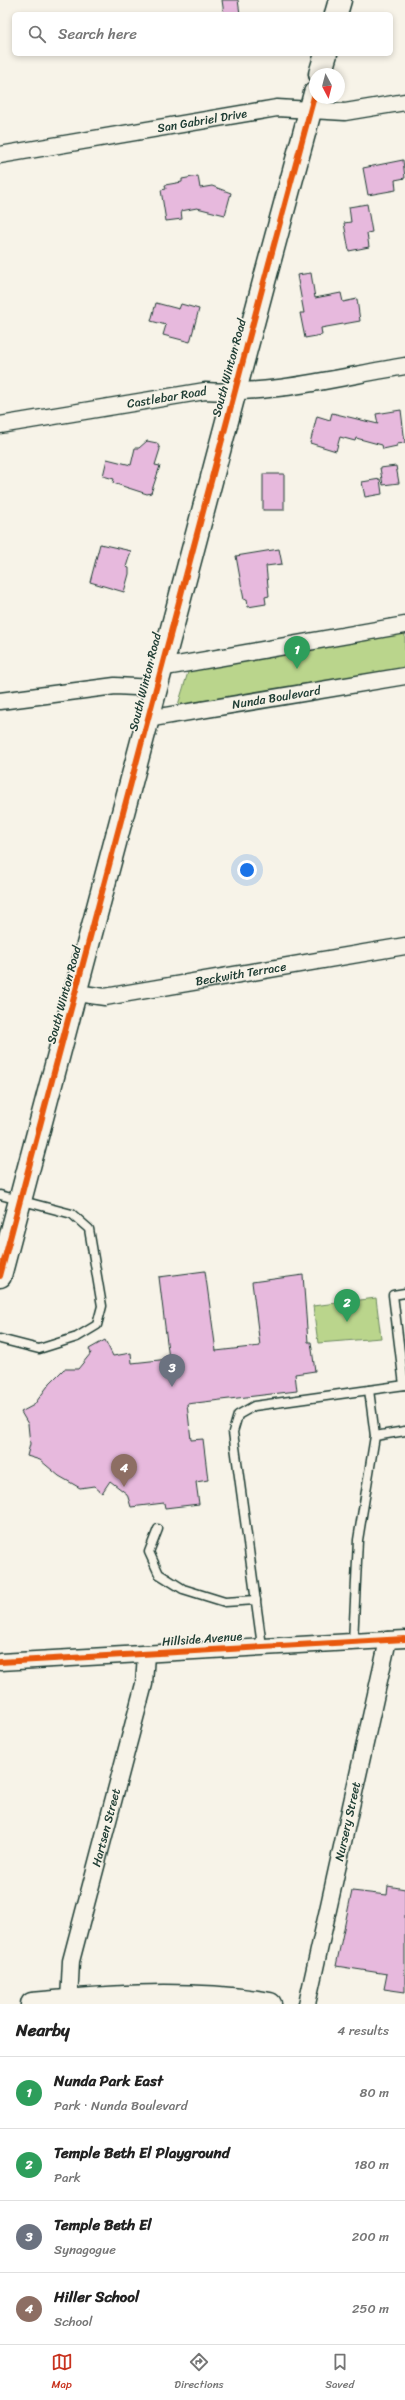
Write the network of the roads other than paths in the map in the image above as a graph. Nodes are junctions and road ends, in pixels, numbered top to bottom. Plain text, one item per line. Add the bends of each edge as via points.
1 (340, 0) edge
2 (337, 12) edge
3 (325, 56) edge
4 (322, 68) edge
5 (405, 102) edge
6 (309, 103) edge
7 (312, 104) edge
8 (319, 104) edge
9 (0, 155) edge
10 (405, 366) edge
11 (233, 392) junction
12 (0, 425) edge
13 (405, 625) edge
14 (405, 676) edge
15 (157, 678) junction
16 (0, 701) edge
17 (147, 719) junction
18 (405, 946) edge
19 (76, 993) junction
20 (10, 1198) edge
21 (0, 1276) edge
22 (405, 1293) edge
23 (0, 1339) edge
24 (405, 1385) edge
25 (369, 1390) junction
26 (405, 1431) edge
27 (375, 1436) junction
28 (158, 1529) dead end
29 (256, 1600) junction
30 (405, 1639) edge
31 (388, 1640) junction
32 (353, 1642) junction
33 (262, 1646) junction
34 (146, 1654) junction
35 (0, 1662) edge
36 (69, 2001) junction
37 (32, 2004) edge
38 (270, 2004) edge
39 (308, 2004) edge

1 - 2 main road
3 - 4 main road
5 - 8 street, San Gabriel Drive via 344,112
6 - 9 street, San Gabriel Drive
7 - 11 main road, South Winton Road
10 - 11 street, Castlebar Road via 264,390
11 - 12 street, Castlebar Road via 205,391
11 - 15 main road, South Winton Road
13 - 15 street
14 - 17 street, Nunda Boulevard
15 - 16 street
15 - 17 main road, South Winton Road
17 - 19 main road, South Winton Road
18 - 19 street, Beckwith Terrace via 105,997
19 - 20 main road, South Winton Road
20 - 21 main road, South Winton Road
20 - 23 lane via 72,1214 89,1229 102,1306 97,1325 77,1337 39,1348
22 - 24 lane via 393,1295
24 - 25 lane
25 - 27 lane
25 - 29 lane via 254,1406 238,1415 233,1432
26 - 27 lane
27 - 32 lane via 358,1540
28 - 29 lane via 150,1552 159,1574 183,1589 225,1602
29 - 33 lane
30 - 31 street, Hillside Avenue
31 - 32 street, Hillside Avenue
31 - 39 street, Nursery Street
32 - 33 street, Hillside Avenue
33 - 34 street, Hillside Avenue
34 - 35 street, Hillside Avenue
34 - 36 street, Hartsen Street via 144,1684 71,1962
36 - 37 main road
36 - 38 main road via 192,1996

